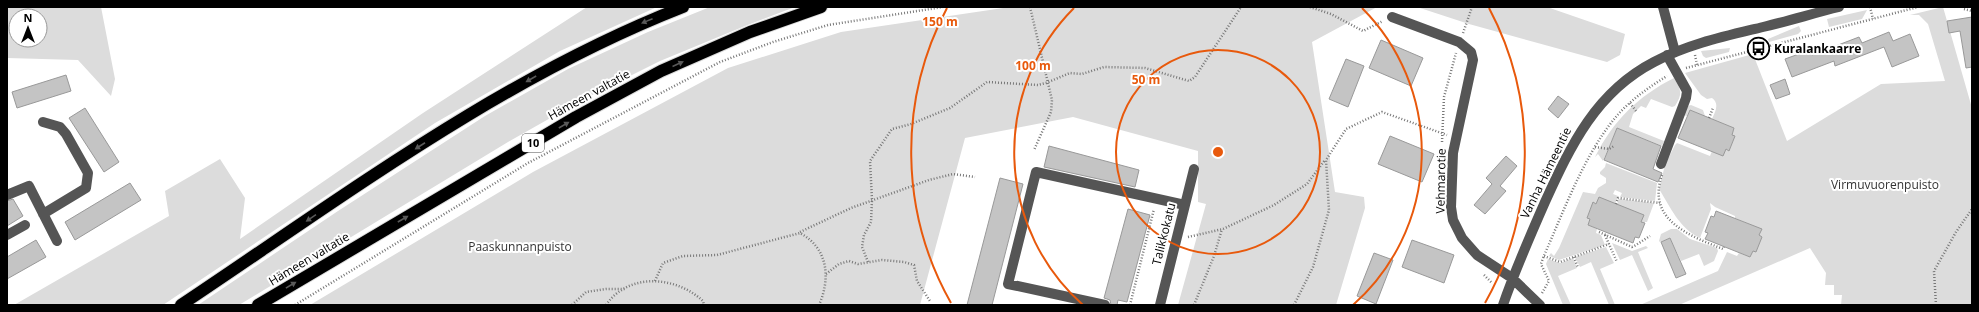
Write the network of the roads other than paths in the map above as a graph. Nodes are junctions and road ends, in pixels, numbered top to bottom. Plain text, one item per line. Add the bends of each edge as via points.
1 (684, 7) edge
2 (821, 7) edge
3 (1663, 7) edge
4 (1831, 8) edge
5 (1392, 17) road end
6 (1671, 53) junction
7 (43, 122) dead end
8 (1661, 164) road end
9 (1194, 169) dead end
10 (7, 195) edge
11 (1185, 205) junction
12 (43, 214) junction
13 (25, 225) dead end
14 (7, 235) edge
15 (58, 241) dead end
16 (1512, 278) junction
17 (181, 305) edge
18 (258, 305) edge
19 (1105, 305) edge
20 (1160, 305) edge
21 (1503, 305) edge
22 (1540, 305) edge

1 -> 17 highway via 644,22 589,48 486,104
18 -> 2 highway, Hämeen valtatie / 10 via 576,117 661,71 750,32
3 - 6 street
4 - 6 street, Vanha Hämeentie
5 - 16 street, Vehmarotie via 1459,42 1471,52 1473,60 1453,153 1453,220 1462,238 1478,254
6 - 8 street via 1676,70 1687,90
6 - 16 street, Vanha Hämeentie via 1632,76 1614,90 1591,115 1567,154
7 - 12 street via 60,127 88,173 86,188
9 - 11 street, Talikkokatu
10 - 12 street via 29,186
11 - 19 street via 1036,172 1008,284
11 - 20 street, Talikkokatu
12 - 15 street
13 - 14 street
16 - 21 street, Vanha Hämeentie
16 - 22 street, Vehmarotie

